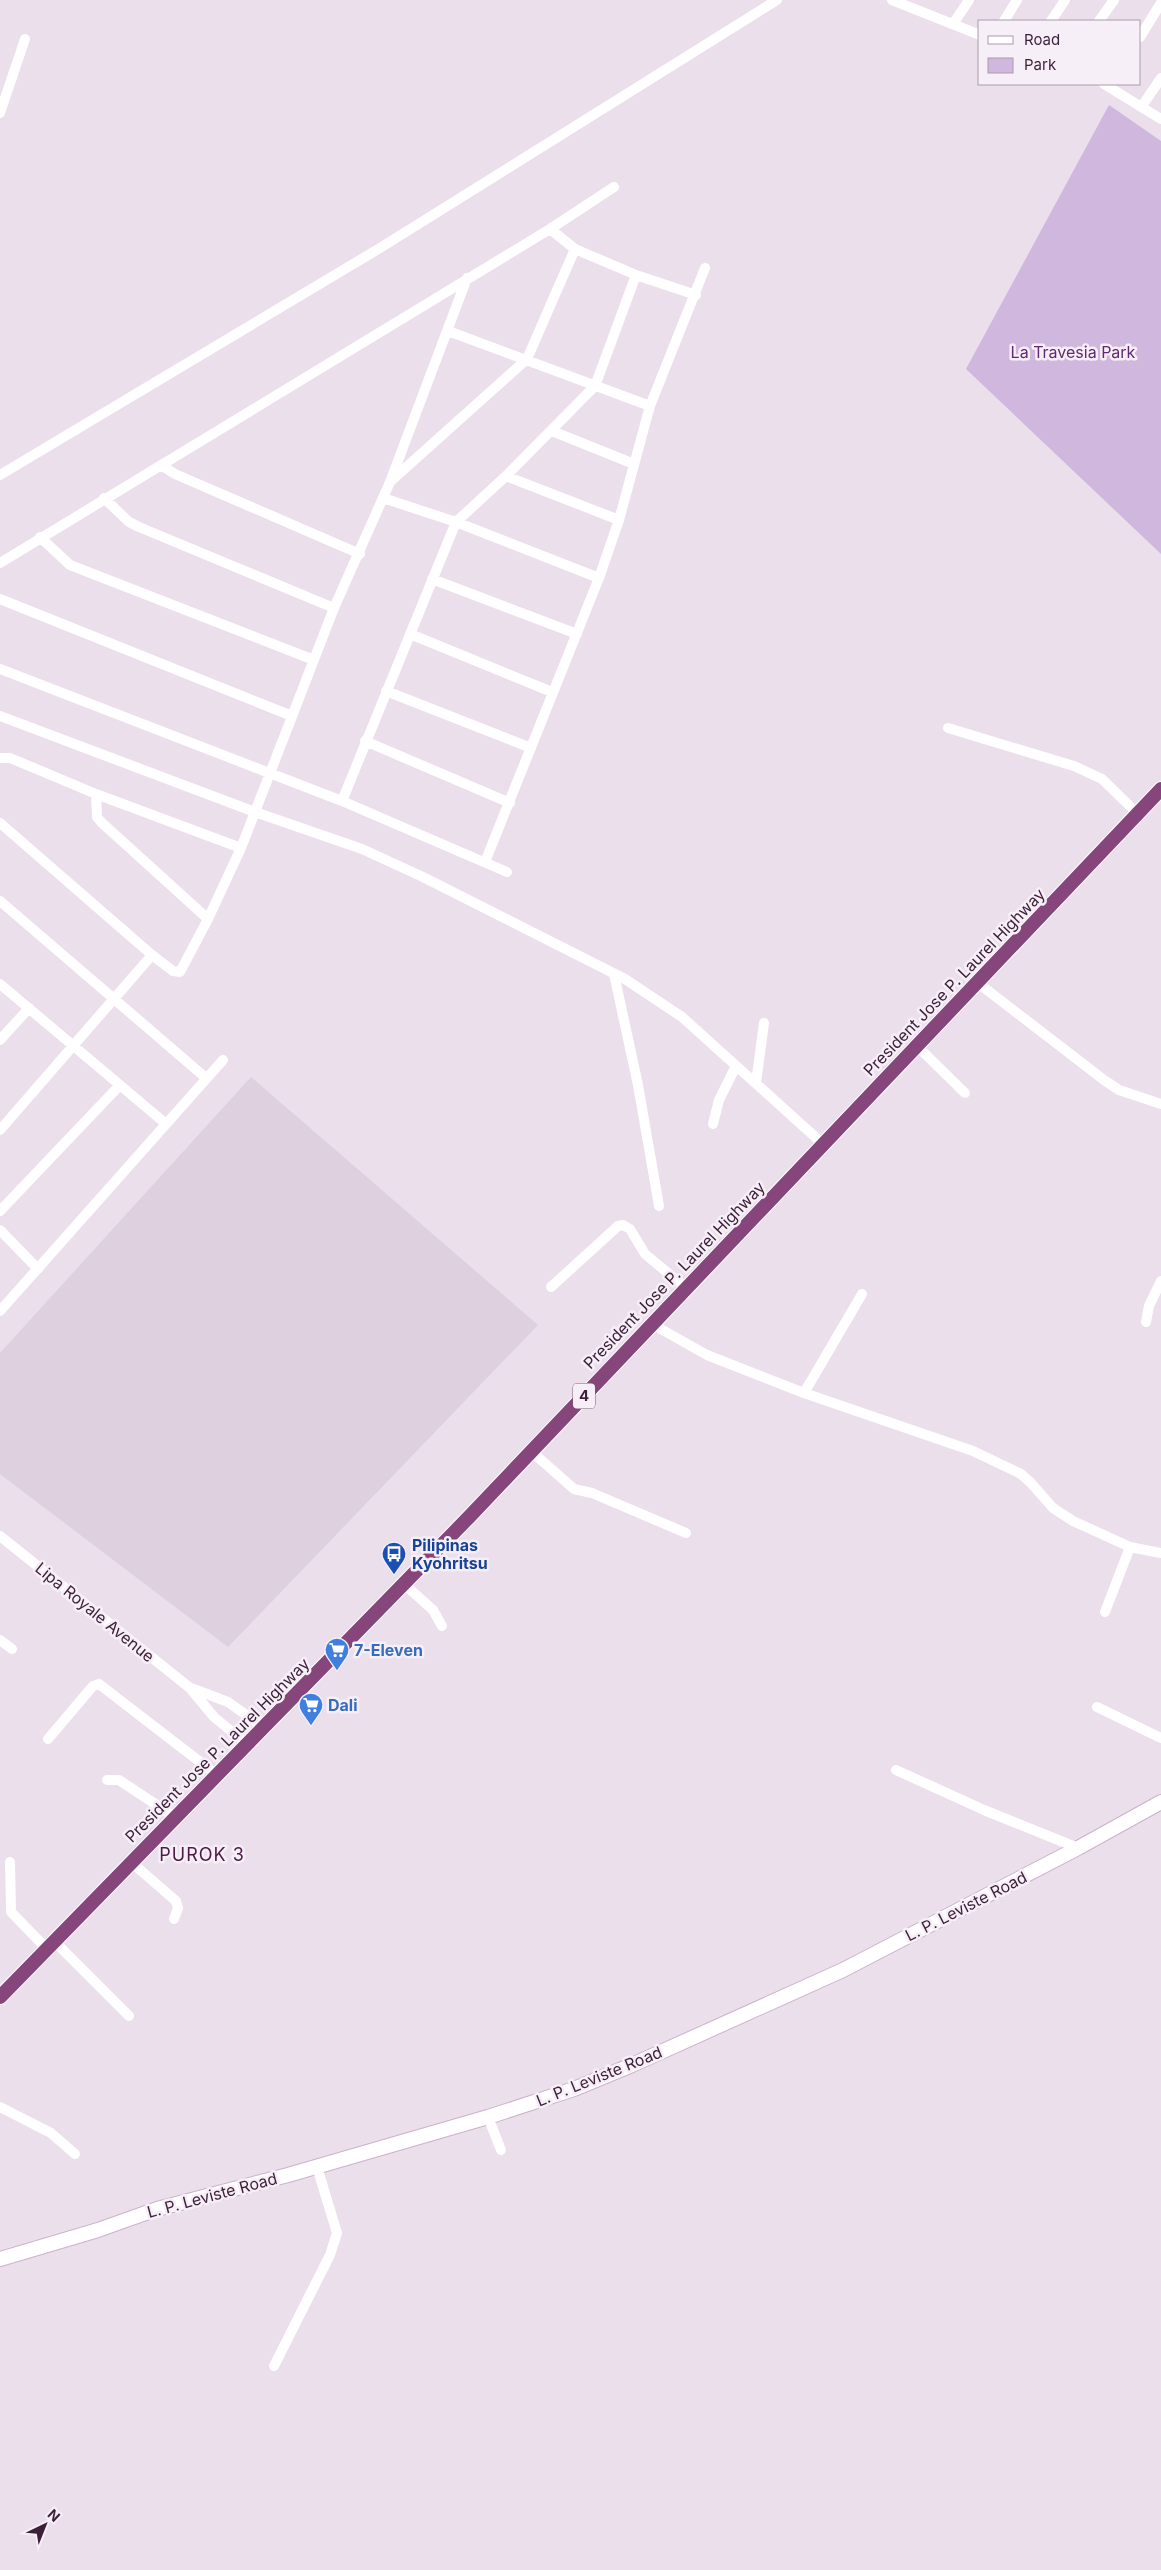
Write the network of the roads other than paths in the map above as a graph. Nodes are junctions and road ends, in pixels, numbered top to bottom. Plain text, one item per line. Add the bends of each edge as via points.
1 (776, 0) edge
2 (969, 0) edge
3 (1017, 0) edge
4 (1065, 0) edge
5 (1114, 0) edge
6 (897, 1) edge
7 (1161, 3) edge
8 (1005, 20) edge
9 (1052, 20) edge
10 (1100, 20) edge
11 (953, 24) junction
12 (978, 34) edge
13 (1141, 35) edge
14 (25, 39) dead end
15 (1161, 78) edge
16 (1109, 85) edge
17 (1142, 106) junction
18 (0, 113) edge
19 (1161, 119) edge
20 (614, 187) dead end
21 (550, 229) junction
22 (575, 249) junction
23 (705, 268) dead end
24 (636, 275) junction
25 (467, 278) junction
26 (696, 295) junction
27 (448, 330) junction
28 (527, 359) junction
29 (594, 386) junction
30 (650, 406) junction
31 (552, 431) junction
32 (634, 464) junction
33 (162, 465) junction
34 (0, 476) edge
35 (506, 476) junction
36 (390, 482) junction
37 (104, 498) junction
38 (383, 498) junction
39 (619, 520) junction
40 (456, 522) junction
41 (40, 537) junction
42 (360, 554) junction
43 (0, 563) edge
44 (598, 578) junction
45 (432, 579) junction
46 (0, 599) edge
47 (334, 608) junction
48 (410, 634) junction
49 (577, 634) junction
50 (314, 660) junction
51 (0, 668) edge
52 (386, 691) junction
53 (552, 692) junction
54 (0, 716) edge
55 (292, 716) junction
56 (948, 728) dead end
57 (365, 741) junction
58 (531, 748) junction
59 (0, 758) edge
60 (271, 773) junction
61 (1161, 789) edge
62 (96, 794) junction
63 (342, 801) junction
64 (510, 803) junction
65 (255, 812) junction
66 (1138, 814) junction
67 (0, 823) edge
68 (241, 848) junction
69 (485, 862) junction
70 (507, 872) dead end
71 (0, 901) edge
72 (208, 920) junction
73 (152, 955) junction
74 (614, 974) junction
75 (978, 983) junction
76 (0, 984) edge
77 (115, 1000) junction
78 (28, 1008) junction
79 (764, 1023) dead end
80 (0, 1040) edge
81 (917, 1046) junction
82 (74, 1048) junction
83 (223, 1060) dead end
84 (736, 1066) junction
85 (206, 1078) junction
86 (756, 1084) junction
87 (120, 1085) junction
88 (965, 1093) dead end
89 (1161, 1104) edge
90 (165, 1123) junction
91 (713, 1124) dead end
92 (0, 1130) edge
93 (823, 1144) junction
94 (659, 1206) dead end
95 (0, 1211) edge
96 (0, 1230) edge
97 (38, 1269) junction
98 (1161, 1281) edge
99 (551, 1287) dead end
100 (686, 1288) junction
101 (862, 1294) dead end
102 (0, 1310) edge
103 (1146, 1322) dead end
104 (652, 1324) junction
105 (804, 1393) junction
106 (532, 1452) junction
107 (686, 1533) dead end
108 (0, 1536) edge
109 (1130, 1547) junction
110 (1161, 1553) edge
111 (404, 1584) junction
112 (1105, 1612) dead end
113 (442, 1626) dead end
114 (0, 1640) edge
115 (12, 1649) dead end
116 (190, 1688) junction
117 (1096, 1707) dead end
118 (263, 1727) junction
119 (1161, 1738) edge
120 (48, 1739) dead end
121 (247, 1744) junction
122 (896, 1770) dead end
123 (217, 1775) junction
124 (107, 1780) dead end
125 (1161, 1802) edge
126 (176, 1817) junction
127 (1078, 1848) junction
128 (10, 1862) dead end
129 (131, 1862) junction
130 (174, 1919) dead end
131 (50, 1945) junction
132 (0, 1997) edge
133 (129, 2016) dead end
134 (0, 2107) edge
135 (488, 2117) junction
136 (501, 2150) dead end
137 (75, 2154) dead end
138 (317, 2167) junction
139 (0, 2259) edge
140 (274, 2366) dead end

1 - 34 street via 380,248
2 - 11 street
3 - 8 street
4 - 9 street
5 - 10 street
6 - 11 street
7 - 13 street
11 - 12 street
14 - 18 street
15 - 17 street
16 - 17 street
17 - 19 street
20 - 21 street
21 - 22 street
21 - 25 street
22 - 24 street
22 - 28 street
23 - 26 street
24 - 26 street
24 - 29 street
25 - 27 street
25 - 33 street
26 - 30 street
27 - 28 street
27 - 36 street
28 - 29 street
28 - 36 street
29 - 30 street
29 - 31 street
30 - 32 street
31 - 32 street
31 - 35 street
32 - 39 street
33 - 37 street
33 - 42 street via 175,474
35 - 39 street
35 - 40 street
36 - 38 street
37 - 41 street
37 - 47 street via 129,522 139,527
38 - 40 street
38 - 42 street
39 - 44 street
40 - 44 street
40 - 45 street
41 - 43 street
41 - 50 street via 70,565
42 - 47 street
44 - 49 street
45 - 48 street
45 - 49 street
46 - 55 street
47 - 50 street
48 - 52 street
48 - 53 street
49 - 53 street
50 - 55 street
51 - 60 street
52 - 57 street
52 - 58 street
53 - 58 street
54 - 65 street
55 - 60 street
56 - 66 street via 1074,766 1102,779
57 - 63 street
57 - 64 street
58 - 64 street
59 - 62 street via 10,758
60 - 63 street
60 - 65 street
61 - 66 highway, President Jose P. Laurel Highway / 4
62 - 68 street
62 - 72 street via 97,817 101,822
63 - 69 street
64 - 69 street
65 - 68 street
65 - 74 street via 323,834 414,873
66 - 75 highway, President Jose P. Laurel Highway / 4
67 - 73 street
68 - 72 street
69 - 70 street
71 - 77 street
72 - 73 street via 180,972 173,971
73 - 77 street
74 - 84 street via 682,1017
74 - 94 street
75 - 81 highway, President Jose P. Laurel Highway / 4
75 - 89 street via 1119,1090
76 - 78 street
77 - 82 street
77 - 85 street
78 - 80 street
78 - 82 street
79 - 86 street
81 - 88 street
81 - 93 highway, President Jose P. Laurel Highway / 4
82 - 87 street
82 - 92 street
83 - 85 street
84 - 86 street
84 - 91 street via 719,1100
85 - 90 street
86 - 93 street
87 - 90 street
87 - 95 street
90 - 97 street
93 - 100 highway, President Jose P. Laurel Highway / 4
96 - 97 street
97 - 102 street
98 - 103 street via 1149,1306
99 - 100 street via 618,1226 623,1225 630,1229 645,1254
100 - 104 highway, President Jose P. Laurel Highway / 4
101 - 105 street
104 - 105 street via 707,1355
104 - 106 highway, President Jose P. Laurel Highway / 4
105 - 109 street via 973,1451 1021,1474 1053,1508 1073,1521
106 - 107 street via 578,1491 592,1493
106 - 111 highway, President Jose P. Laurel Highway / 4
108 - 116 street, Lipa Royale Avenue
109 - 110 street
109 - 112 street
111 - 113 street via 433,1610
111 - 118 highway, President Jose P. Laurel Highway / 4
114 - 115 street
116 - 118 street, Lipa Royale Avenue via 228,1702
116 - 121 street, Lipa Royale Avenue via 214,1717
117 - 119 street
118 - 121 highway, President Jose P. Laurel Highway / 4
120 - 123 street via 93,1686 99,1684
121 - 123 highway, President Jose P. Laurel Highway / 4
122 - 127 street
123 - 126 highway, President Jose P. Laurel Highway / 4
124 - 126 street via 119,1780
125 - 127 main road, L. P. Leviste Road
126 - 129 highway, President Jose P. Laurel Highway / 4
127 - 135 main road, L. P. Leviste Road via 843,1970 632,2065 574,2089
128 - 131 street via 11,1912
129 - 130 street via 176,1902 178,1908
129 - 131 highway, President Jose P. Laurel Highway / 4
131 - 132 highway, President Jose P. Laurel Highway / 4
131 - 133 street
134 - 137 street via 46,2130
135 - 136 street
135 - 138 main road, L. P. Leviste Road
138 - 139 main road, L. P. Leviste Road via 157,2209
138 - 140 street via 335,2224 336,2240

